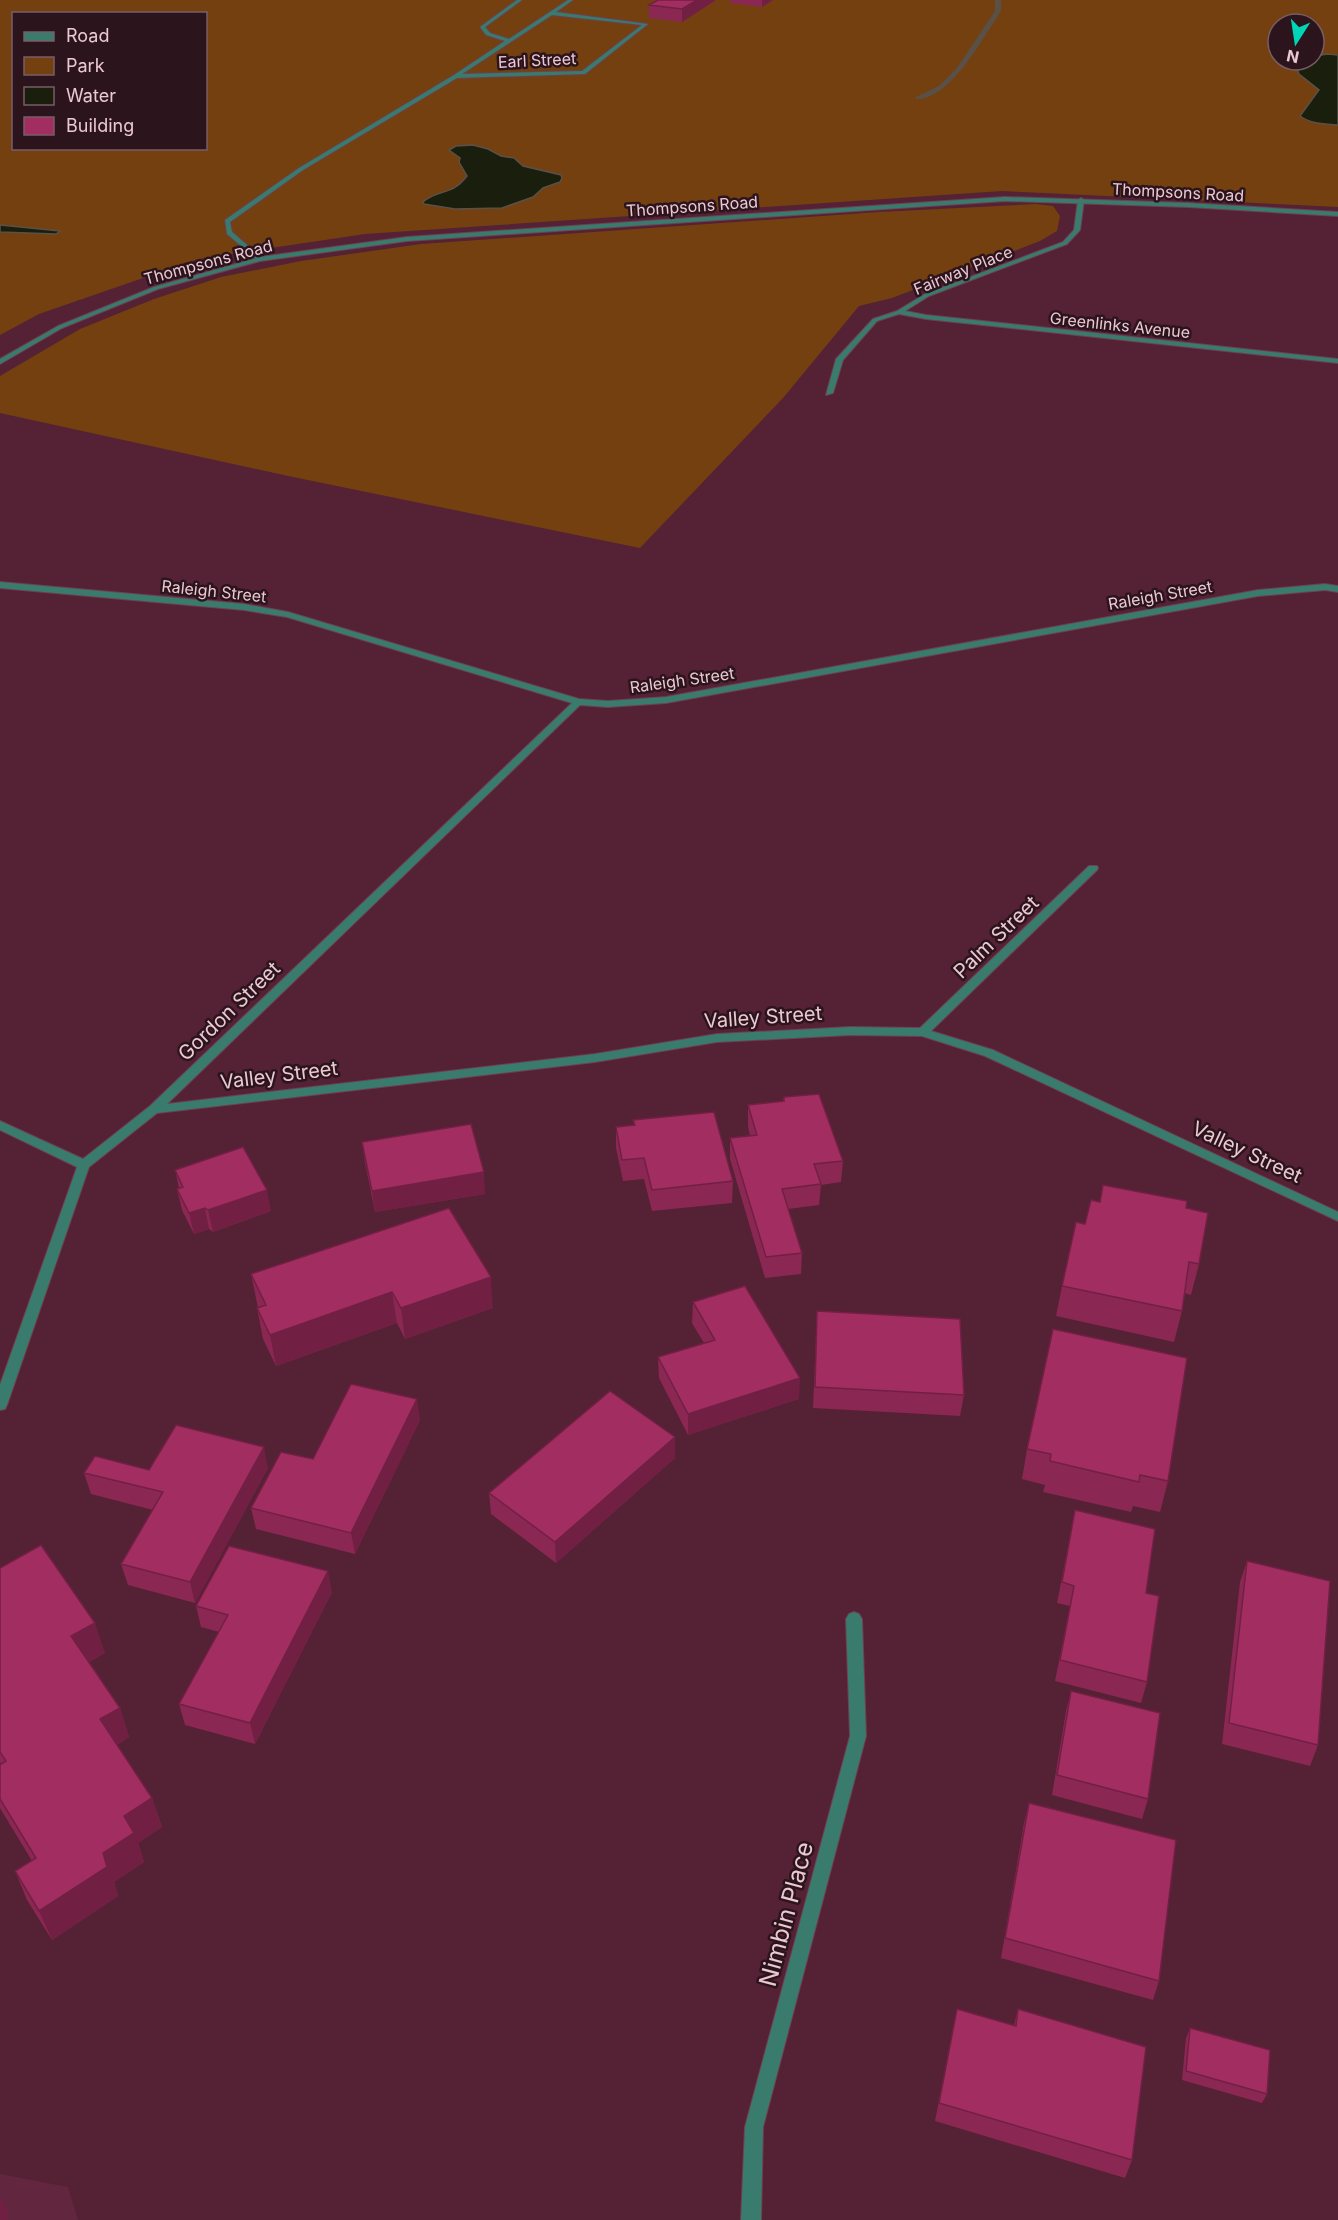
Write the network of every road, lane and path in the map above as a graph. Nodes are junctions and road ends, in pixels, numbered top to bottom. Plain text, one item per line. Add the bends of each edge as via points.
1 (520, 0) edge
2 (571, 0) edge
3 (551, 13) junction
4 (510, 41) junction
5 (456, 76) junction
6 (1081, 200) junction
7 (1338, 214) edge
8 (260, 259) junction
9 (899, 312) junction
10 (1338, 361) edge
11 (0, 362) edge
12 (829, 393) dead end
13 (0, 585) edge
14 (1338, 589) edge
15 (578, 702) junction
16 (1093, 868) dead end
17 (923, 1032) junction
18 (154, 1109) junction
19 (0, 1125) edge
20 (84, 1165) junction
21 (1338, 1217) edge
22 (0, 1405) edge
23 (854, 1620) dead end
24 (751, 2220) edge

1 - 4 street via 482,27 488,34
2 - 3 street
3 - 4 street, Earl Street
3 - 5 street, Earl Street via 646,24 583,73
4 - 5 street, Earl Street
5 - 8 street, Earl Street via 301,169 227,221 230,232
6 - 7 street, Thompsons Road
6 - 8 street, Thompsons Road via 966,200 745,215 407,240
6 - 9 street, Fairway Place via 1077,230 1065,243 927,295
8 - 11 street, Thompsons Road via 156,288 60,327
9 - 10 street, Greenlinks Avenue
9 - 12 street, Fairway Place via 875,320 840,359
13 - 15 street, Raleigh Street via 244,607 288,615
14 - 15 street, Raleigh Street via 1258,592 666,700
15 - 18 street, Gordon Street
16 - 17 street, Palm Street
17 - 18 street, Valley Street via 850,1031 717,1038 595,1058
17 - 21 street, Valley Street via 989,1053
18 - 20 street, Gordon Street
19 - 20 street
20 - 22 street
23 - 24 street, Nimbin Place via 858,1736 754,2127

